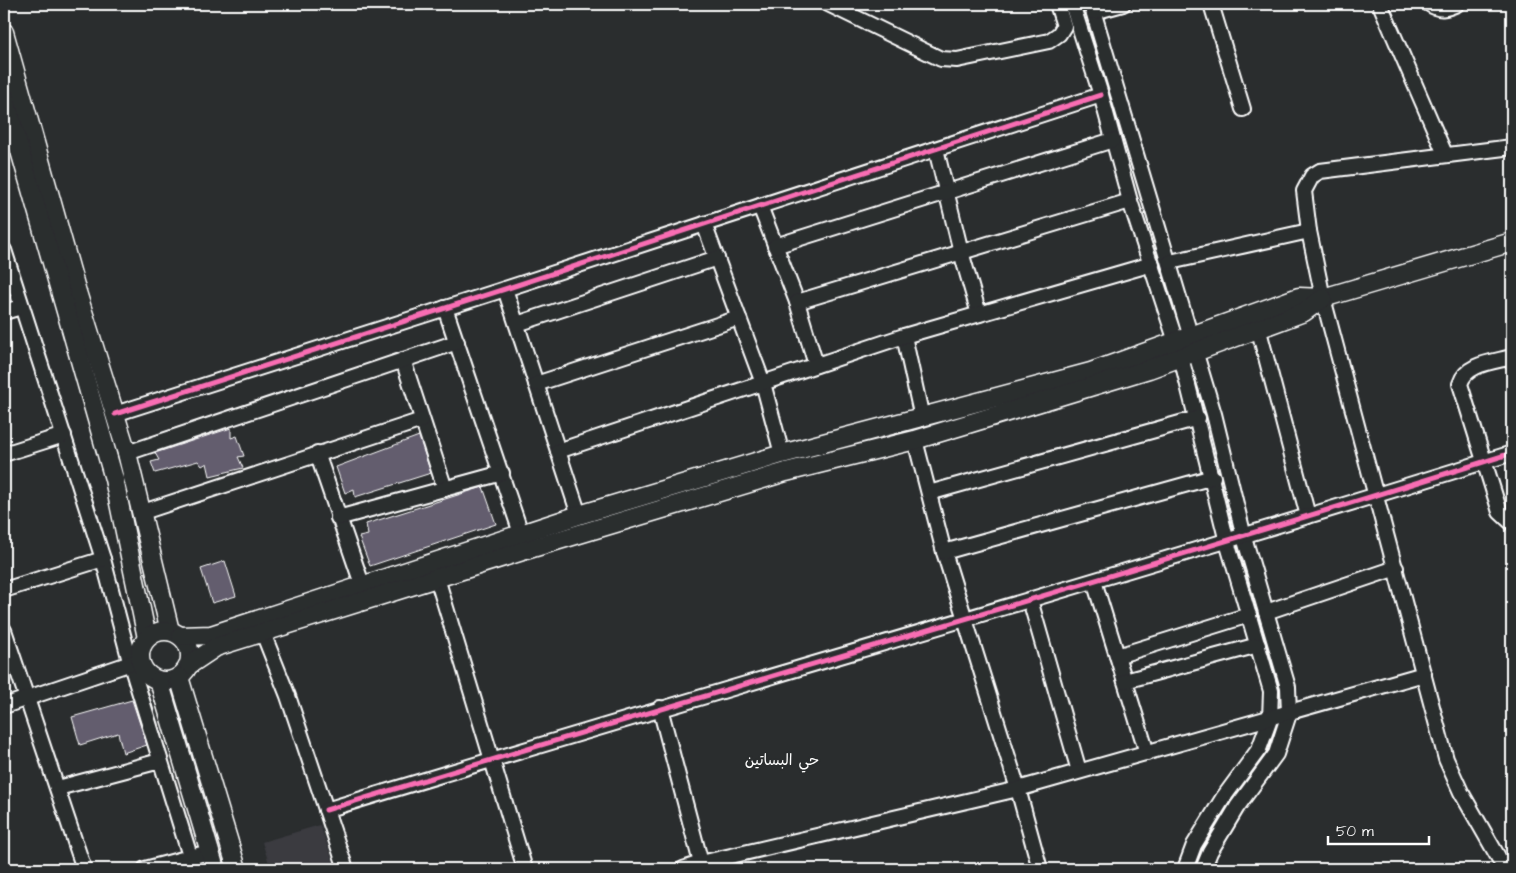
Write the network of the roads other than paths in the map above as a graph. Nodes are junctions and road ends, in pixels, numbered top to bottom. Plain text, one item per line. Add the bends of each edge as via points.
1 (828, 4) edge
2 (1057, 4) edge
3 (1072, 4) edge
4 (1123, 4) edge
5 (1211, 4) edge
6 (1380, 4) edge
7 (1429, 4) edge
8 (1457, 4) edge
9 (1092, 8) edge
10 (4, 32) edge
11 (4, 95) edge
12 (1101, 95) junction
13 (1242, 109) dead end
14 (1113, 140) junction
15 (1512, 147) edge
16 (936, 149) junction
17 (1445, 154) junction
18 (948, 192) junction
19 (1130, 201) junction
20 (760, 206) junction
21 (704, 224) junction
22 (1309, 231) junction
23 (1512, 242) edge
24 (775, 246) junction
25 (4, 250) edge
26 (961, 252) junction
27 (717, 258) junction
28 (1170, 262) junction
29 (1152, 264) junction
30 (505, 289) junction
31 (67, 290) junction
32 (1323, 298) junction
33 (796, 302) junction
34 (21, 307) junction
35 (445, 308) junction
36 (4, 312) edge
37 (979, 314) junction
38 (739, 318) junction
39 (517, 324) junction
40 (1258, 327) junction
41 (904, 336) junction
42 (456, 342) junction
43 (1186, 347) junction
44 (1512, 357) edge
45 (403, 360) junction
46 (816, 366) junction
47 (763, 383) junction
48 (536, 384) junction
49 (115, 414) junction
50 (922, 418) junction
51 (1198, 418) junction
52 (422, 420) junction
53 (64, 434) junction
54 (915, 440) junction
55 (558, 451) junction
56 (1512, 452) edge
57 (127, 453) junction
58 (316, 453) junction
59 (4, 454) edge
60 (782, 454) junction
61 (1485, 461) junction
62 (502, 473) junction
63 (1213, 478) junction
64 (445, 489) junction
65 (930, 492) junction
66 (1376, 494) junction
67 (140, 513) junction
68 (579, 515) junction
69 (1308, 516) junction
70 (338, 518) junction
71 (1512, 523) edge
72 (1244, 537) junction
73 (524, 542) junction
74 (1227, 542) junction
75 (944, 552) junction
76 (104, 559) junction
77 (1396, 568) junction
78 (437, 578) junction
79 (1094, 581) junction
80 (363, 587) junction
81 (4, 590) edge
82 (1030, 600) junction
83 (1266, 612) junction
84 (1249, 615) junction
85 (965, 619) junction
86 (4, 630) edge
87 (175, 633) junction
88 (263, 633) junction
89 (147, 638) junction
90 (1258, 646) junction
91 (1117, 656) junction
92 (136, 662) junction
93 (184, 671) junction
94 (1424, 674) junction
95 (159, 681) junction
96 (1125, 681) junction
97 (26, 700) junction
98 (4, 706) edge
99 (660, 708) junction
100 (1289, 714) junction
101 (1270, 719) junction
102 (1147, 753) junction
103 (492, 759) junction
104 (160, 761) junction
105 (1080, 771) junction
106 (58, 788) junction
107 (1018, 789) junction
108 (326, 810) junction
109 (209, 852) junction
110 (701, 862) junction
111 (192, 863) edge
112 (84, 869) edge
113 (145, 869) edge
114 (215, 869) edge
115 (237, 869) edge
116 (346, 869) edge
117 (525, 869) edge
118 (683, 869) edge
119 (1040, 869) edge
120 (1185, 869) edge
121 (1203, 869) edge
122 (1504, 869) edge

1 - 2 street via 940,59 957,60 1048,41 1060,34 1064,26
3 - 12 street
4 - 9 street
5 - 13 street
6 - 17 street
7 - 8 street via 1447,9
9 - 28 street
10 - 31 main road
11 - 31 main road
12 - 14 street
12 - 16 street
14 - 18 street
14 - 19 street
15 - 17 street
16 - 18 street
16 - 20 street
17 - 22 street via 1320,171 1312,176 1304,191
18 - 24 street
18 - 26 street
19 - 26 street
19 - 29 street
20 - 21 street
20 - 24 street
21 - 27 street
21 - 30 street
22 - 28 street
22 - 32 street
23 - 32 main road
24 - 33 street
25 - 34 street
26 - 33 street
26 - 37 street
27 - 38 street
27 - 39 street
28 - 43 street
29 - 37 street
29 - 43 street
30 - 35 street
30 - 39 street
31 - 49 main road
31 - 89 main road via 114,479
32 - 40 main road via 1304,312
32 - 43 main road via 1299,297
32 - 66 street
33 - 46 street
34 - 36 street
34 - 53 street
35 - 42 street
35 - 49 street
37 - 41 street
38 - 47 street
38 - 48 street
39 - 48 street
40 - 43 main road
40 - 69 street
41 - 46 street
41 - 50 street
42 - 45 street
42 - 62 street
43 - 50 main road
43 - 51 street
43 - 54 main road via 1149,369
43 - 72 street via 1214,414
44 - 61 street via 1471,368 1462,376 1460,384
45 - 52 street
45 - 57 street
46 - 47 street
47 - 55 street
47 - 60 street
48 - 55 street
49 - 57 main road
50 - 60 main road
51 - 63 street
51 - 65 street
52 - 58 street
52 - 64 street
53 - 59 street
53 - 76 street
54 - 65 street
54 - 73 main road
55 - 68 street
56 - 61 street
57 - 67 main road
58 - 67 street
58 - 70 street
60 - 68 main road
61 - 66 street
61 - 71 street via 1500,512
62 - 64 street
62 - 73 street
63 - 74 street
63 - 75 street
64 - 70 street
65 - 75 street
66 - 69 street
66 - 77 street
67 - 87 main road
68 - 73 main road
69 - 72 street
70 - 80 street
72 - 74 street
72 - 83 street
73 - 78 main road
73 - 80 main road
74 - 79 street
74 - 84 street
75 - 85 street
76 - 81 street
76 - 92 street
77 - 83 street
77 - 94 street
78 - 88 main road
78 - 103 street
79 - 82 street
79 - 91 street
80 - 87 main road via 211,635 201,637
82 - 85 street
82 - 105 street
83 - 100 street via 1288,687
84 - 90 street
84 - 91 street
85 - 99 street
85 - 107 street
86 - 97 street
87 - 89 main road via 158,632
87 - 93 main road via 190,652
88 - 93 main road via 216,647
88 - 108 street
89 - 92 main road
90 - 96 street
90 - 101 street via 1272,691
91 - 96 street
92 - 95 main road
92 - 97 street
92 - 104 street
93 - 95 main road via 173,680
93 - 115 main road
94 - 100 street
94 - 122 street via 1446,759
95 - 109 main road
96 - 102 street
97 - 98 street
97 - 106 street
99 - 103 street
99 - 110 street
100 - 101 street
100 - 121 street via 1276,754 1237,807
101 - 102 street
101 - 120 street via 1259,748 1194,845
102 - 105 street
103 - 108 street
103 - 117 street
104 - 106 street
104 - 111 street
105 - 107 street
106 - 112 street
107 - 110 street
107 - 119 street
108 - 116 street
109 - 111 street
109 - 114 main road
110 - 118 street
111 - 113 street

